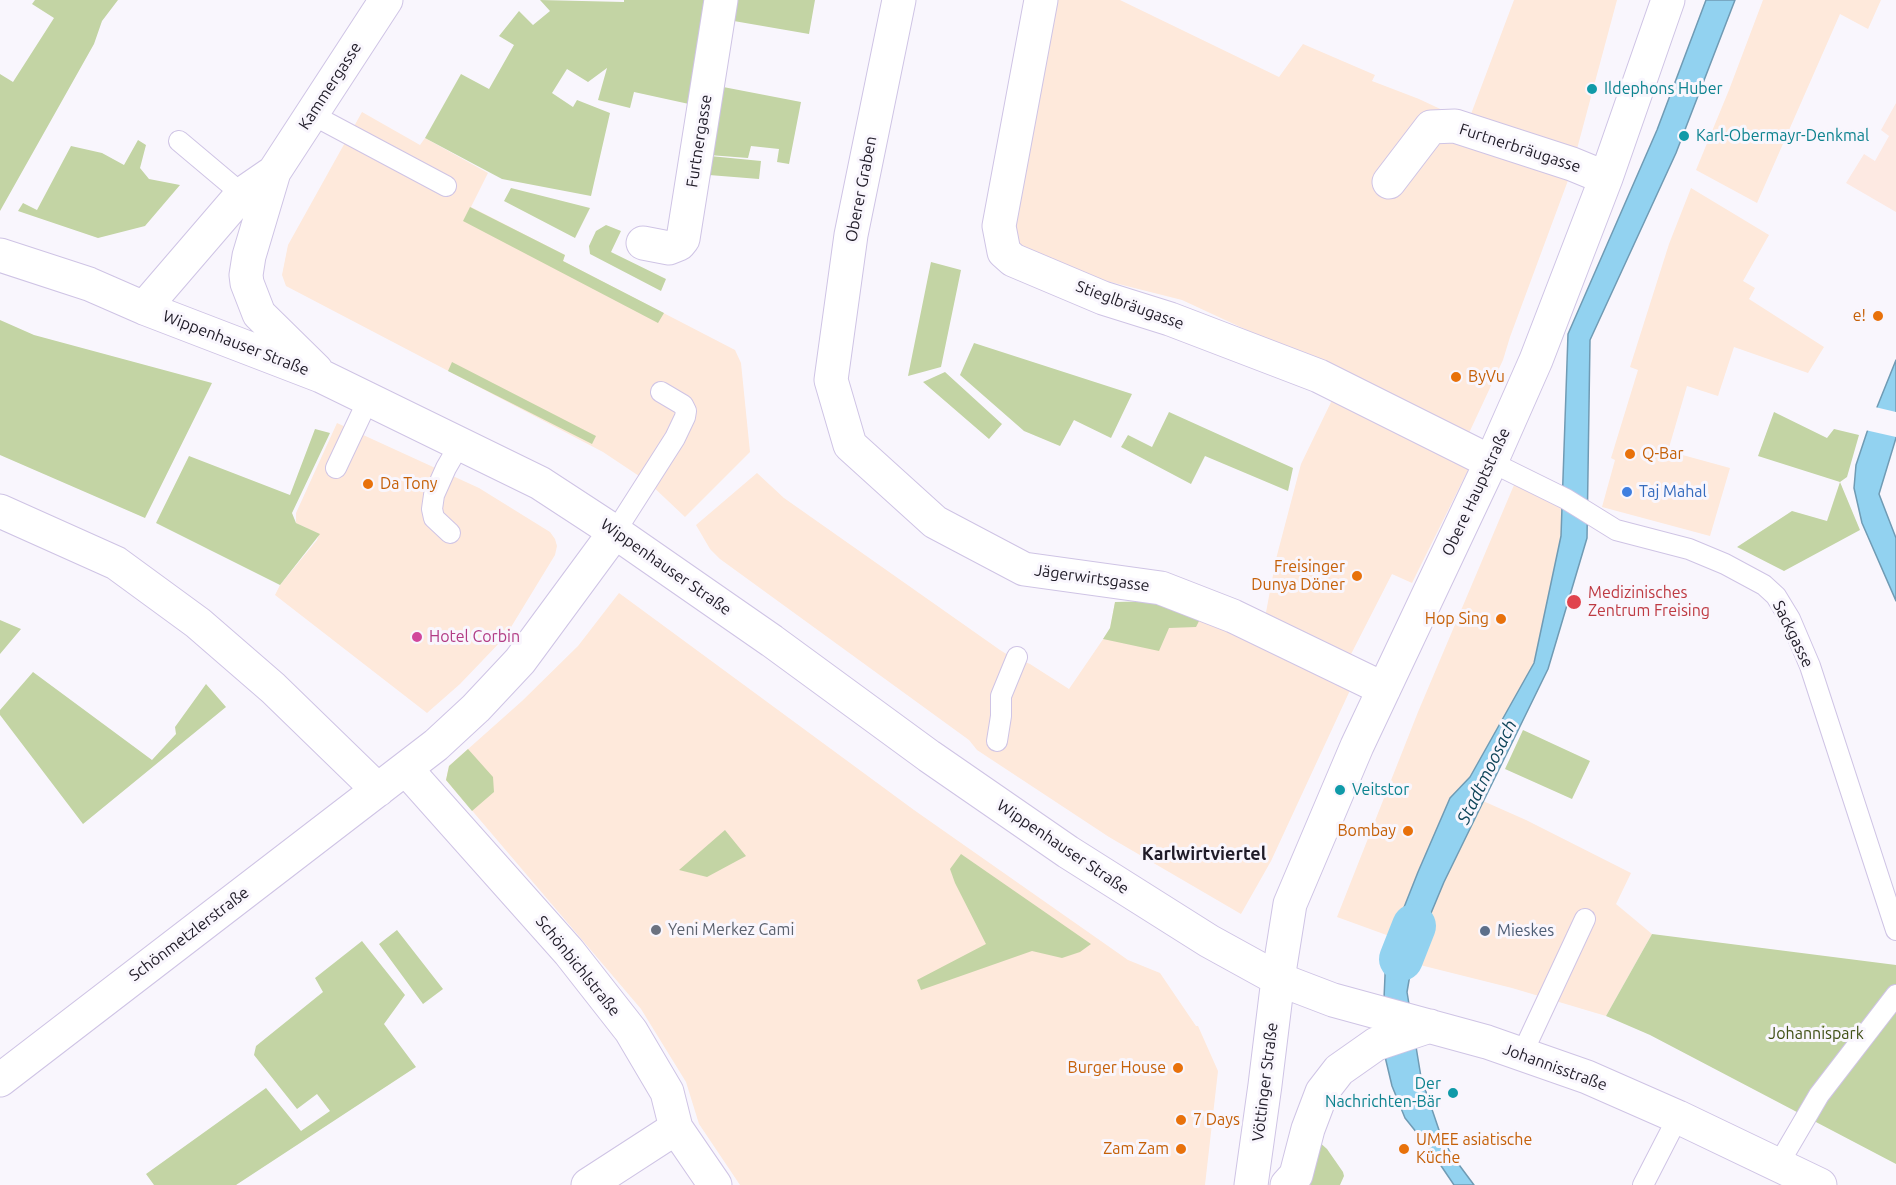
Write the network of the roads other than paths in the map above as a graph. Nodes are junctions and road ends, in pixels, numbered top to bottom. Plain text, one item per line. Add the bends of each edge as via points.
1 (386, 0) edge
2 (721, 0) edge
3 (899, 0) edge
4 (1041, 0) edge
5 (1668, 0) edge
6 (311, 114) junction
7 (179, 141) dead end
8 (274, 172) junction
9 (1606, 178) junction
10 (1389, 182) dead end
11 (446, 186) dead end
12 (242, 194) junction
13 (643, 243) dead end
14 (0, 255) edge
15 (144, 308) junction
16 (321, 376) junction
17 (831, 380) joint
18 (661, 392) dead end
19 (369, 398) junction
20 (461, 442) junction
21 (1491, 462) junction
22 (336, 468) dead end
23 (0, 511) edge
24 (615, 532) junction
25 (450, 533) dead end
26 (1017, 657) dead end
27 (1384, 689) junction
28 (997, 741) dead end
29 (406, 769) junction
30 (378, 790) junction
31 (1585, 919) dead end
32 (1896, 930) edge
33 (1278, 979) junction
34 (1896, 995) edge
35 (1430, 1026) junction
36 (1522, 1054) junction
37 (0, 1080) edge
38 (1678, 1117) junction
39 (676, 1128) junction
40 (1778, 1165) junction
41 (588, 1185) edge
42 (715, 1185) edge
43 (1251, 1185) edge
44 (1287, 1185) edge
45 (1643, 1185) edge
46 (1820, 1185) edge

1 - 6 street, Kammergasse
2 - 13 street, Furtnergasse via 682,239 669,248
3 - 17 street, Oberer Graben via 851,235
4 - 21 street, Stieglbräugasse via 999,226 1004,252 1013,260 1103,298 1170,319 1319,376
5 - 9 street, Obere Hauptstraße
6 - 8 street, Kammergasse
6 - 11 lane
7 - 12 lane
8 - 12 street
8 - 16 street via 249,256 247,283 259,314
9 - 10 street, Furtnerbräugasse via 1455,126 1431,127
9 - 21 street, Obere Hauptstraße via 1536,360
12 - 15 street
14 - 15 street, Wippenhauser Straße via 89,284
15 - 16 street, Wippenhauser Straße
16 - 19 street, Wippenhauser Straße
17 - 27 street, Jägerwirtsgasse via 850,445 935,522 1024,569 1161,588 1233,616
18 - 24 lane via 683,405 685,417
19 - 20 street, Wippenhauser Straße
19 - 22 lane
20 - 24 street, Wippenhauser Straße via 540,483
20 - 25 lane via 434,495 432,509 434,518
21 - 27 street, Obere Hauptstraße
21 - 32 lane, Sackgasse via 1566,499 1616,530 1689,549 1735,569 1776,596 1810,666
23 - 30 street via 116,563 189,616 273,688
24 - 29 street, Schönmetzlerstraße via 520,661 476,708
24 - 33 street, Wippenhauser Straße via 1068,852 1209,941
26 - 28 lane via 1000,696
27 - 33 street, Obere Hauptstraße via 1290,904
29 - 30 street, Schönmetzlerstraße
29 - 39 street, Schönbichlstraße via 569,952 631,1031 667,1092
30 - 37 street, Schönmetzlerstraße
31 - 36 lane
33 - 35 street, Johannisstraße via 1333,1000
33 - 43 street, Vöttinger Straße
34 - 40 lane via 1819,1095
35 - 36 street, Johannisstraße
35 - 44 street via 1376,1044 1339,1070 1322,1092 1296,1175
36 - 38 street, Johannisstraße via 1587,1077
38 - 40 street, Johannisstraße
38 - 45 lane
39 - 41 street
39 - 42 street, Schönbichlstraße
40 - 46 street, Johannisstraße

